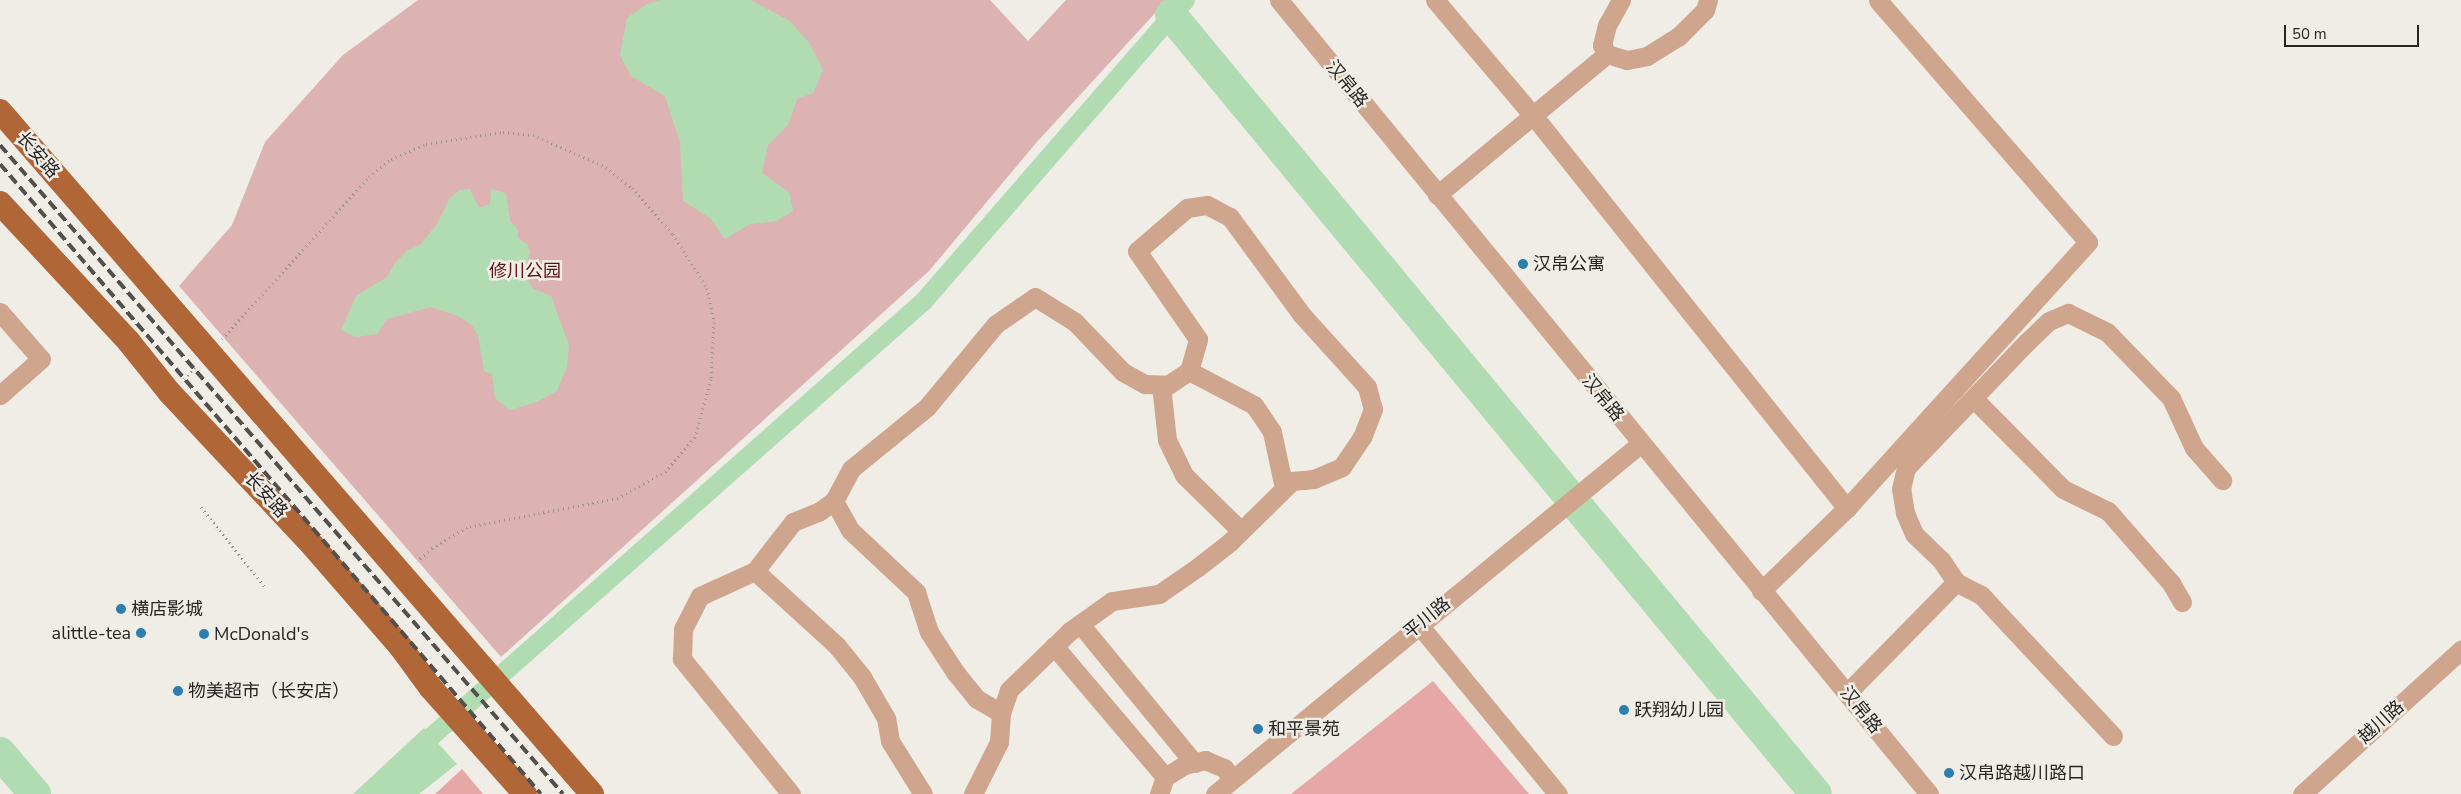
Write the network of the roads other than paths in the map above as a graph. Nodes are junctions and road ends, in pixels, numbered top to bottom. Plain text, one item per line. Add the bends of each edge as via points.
1 (1279, 0) edge
2 (1435, 0) edge
3 (1621, 0) edge
4 (1708, 0) edge
5 (1878, 0) edge
6 (1607, 54) junction
7 (0, 111) edge
8 (1532, 115) junction
9 (1437, 195) junction
10 (0, 203) edge
11 (0, 312) edge
12 (1189, 371) junction
13 (1161, 385) junction
14 (0, 395) edge
15 (1974, 400) junction
16 (1640, 444) junction
17 (2222, 480) dead end
18 (1284, 488) junction
19 (834, 501) junction
20 (1847, 508) junction
21 (1241, 531) junction
22 (755, 571) junction
23 (1956, 582) junction
24 (1761, 591) junction
25 (2182, 602) dead end
26 (1080, 624) junction
27 (1419, 625) junction
28 (1054, 646) junction
29 (2461, 650) edge
30 (1847, 693) junction
31 (1001, 713) junction
32 (2113, 736) dead end
33 (1194, 763) junction
34 (1233, 779) junction
35 (1162, 786) edge
36 (525, 794) edge
37 (592, 794) edge
38 (791, 794) edge
39 (923, 794) edge
40 (973, 794) edge
41 (1215, 794) edge
42 (1558, 794) edge
43 (1929, 794) edge
44 (2302, 794) edge

1 - 9 street, 汉帛路
2 - 8 street
3 - 6 street via 1607,25 1602,45
4 - 6 street via 1705,10 1678,37 1647,56 1627,60
5 - 20 street via 2088,242
6 - 8 street
7 - 37 main road, 长安路
8 - 9 street
8 - 20 street
9 - 16 street, 汉帛路
10 - 36 main road, 长安路 via 313,546 400,646 430,688
11 - 14 street via 41,359
12 - 13 street via 1168,385
12 - 18 street via 1254,405 1272,432
12 - 18 street via 1198,339 1138,251 1187,208 1207,205 1230,217 1302,315 1367,387 1373,409 1362,437 1342,467 1314,479 1292,481
13 - 19 street via 1145,384 1123,372 1075,322 1036,297 996,324 927,407 851,469
13 - 21 street via 1167,440 1184,475
15 - 17 street via 2049,321 2068,314 2107,332 2170,398 2194,448
15 - 23 street via 1906,468 1901,488 1905,513 1914,534 1941,560
15 - 25 street via 2063,489 2108,511 2171,583
16 - 24 street, 汉帛路
16 - 27 street, 平川路
18 - 21 street
19 - 22 street via 820,512 793,522
19 - 31 street via 850,530 916,592 929,632 955,672 977,699
20 - 24 street
21 - 26 street via 1158,594 1112,601
22 - 38 street via 700,596 683,630 682,659
22 - 39 street via 837,646 862,677 886,718 890,741
23 - 30 street
23 - 32 street via 1981,594
24 - 30 street, 汉帛路
26 - 28 street
26 - 33 street
27 - 34 street, 平川路
27 - 42 street
28 - 31 street via 1009,690
28 - 35 street
29 - 44 street, 越川路
30 - 43 street, 汉帛路
31 - 40 street via 999,742
33 - 34 street via 1205,760 1224,768
33 - 35 street
34 - 41 street, 平川路

